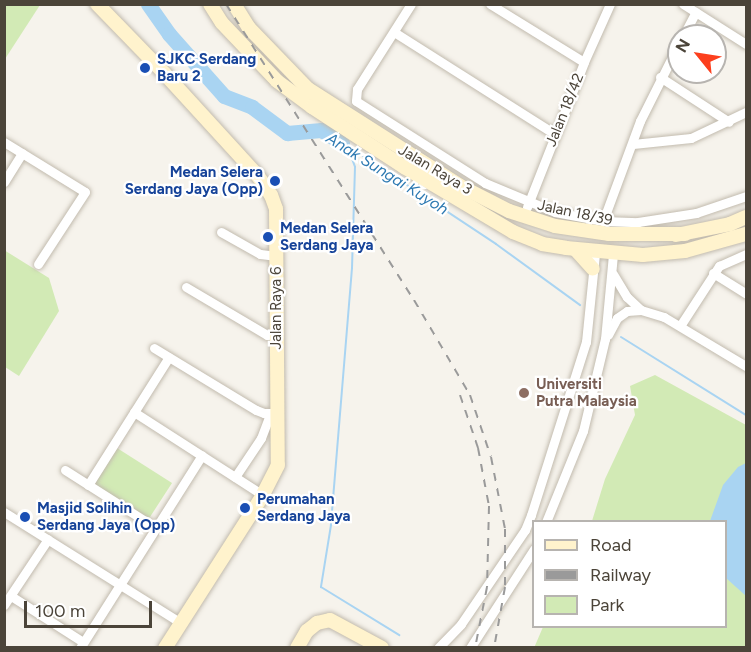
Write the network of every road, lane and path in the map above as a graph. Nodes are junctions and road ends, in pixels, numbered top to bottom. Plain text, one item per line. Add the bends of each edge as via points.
1 (97, 4) edge
2 (210, 4) edge
3 (234, 4) edge
4 (411, 4) edge
5 (610, 4) edge
6 (683, 4) edge
7 (496, 6) edge
8 (696, 12) junction
9 (690, 24) edge
10 (394, 32) junction
11 (747, 44) edge
12 (584, 62) junction
13 (667, 64) edge
14 (660, 77) junction
15 (747, 112) edge
16 (729, 122) junction
17 (555, 134) junction
18 (4, 142) edge
19 (633, 144) junction
20 (22, 153) junction
21 (4, 182) edge
22 (747, 196) edge
23 (528, 203) junction
24 (509, 211) junction
25 (524, 217) junction
26 (747, 217) edge
27 (603, 221) junction
28 (221, 232) dead end
29 (685, 234) junction
30 (747, 234) edge
31 (576, 250) junction
32 (608, 252) junction
33 (747, 254) edge
34 (277, 256) junction
35 (38, 264) dead end
36 (594, 269) junction
37 (713, 273) junction
38 (613, 274) junction
39 (186, 287) dead end
40 (747, 294) edge
41 (641, 310) junction
42 (680, 326) junction
43 (278, 334) junction
44 (606, 339) junction
45 (154, 348) dead end
46 (169, 357) junction
47 (747, 366) edge
48 (134, 412) junction
49 (274, 413) junction
50 (202, 456) junction
51 (65, 470) dead end
52 (235, 477) junction
53 (88, 484) junction
54 (263, 495) junction
55 (4, 512) edge
56 (547, 520) edge
57 (156, 528) junction
58 (48, 540) junction
59 (532, 552) edge
60 (120, 584) junction
61 (11, 596) junction
62 (4, 605) edge
63 (181, 623) junction
64 (81, 645) edge
65 (165, 648) edge
66 (297, 648) edge
67 (382, 648) edge
68 (438, 648) edge
69 (470, 648) edge

1 - 34 street, Jalan Raya 6 via 258,176 274,201
2 - 31 street, Jalan Raya 3 via 222,23 277,81 312,107 497,224 542,244
3 - 24 street, Jalan Raya 3 via 249,28 308,89 460,186
4 - 10 street
5 - 12 street, Jalan 18/42
6 - 8 street
7 - 12 street
8 - 9 street
8 - 11 street
10 - 17 street
10 - 23 street, Jalan 18/39 via 357,89 356,101 485,183
12 - 17 street, Jalan 18/42
13 - 14 street
14 - 16 street
14 - 19 street
15 - 16 street
16 - 19 street via 691,138
17 - 23 street, Jalan 18/42
18 - 20 street
19 - 27 street
20 - 21 street
20 - 35 street via 85,192
22 - 27 street, Jalan 18/39 via 696,213 639,222
23 - 25 street, Jalan 18/42
23 - 27 street, Jalan 18/39
24 - 25 street, Jalan Raya 3
24 - 32 street via 537,228
25 - 29 street, Jalan Raya 3 via 609,234
26 - 29 street
28 - 34 street via 260,254
29 - 32 street via 617,241
30 - 32 street via 685,251
31 - 32 street, Jalan Raya 3
31 - 36 street
32 - 36 street
32 - 38 street
33 - 37 street via 724,262
34 - 43 street, Jalan Raya 6
36 - 68 street via 586,342 525,530 461,624
37 - 40 street
37 - 42 street
38 - 41 street via 627,297
38 - 44 street
39 - 43 street via 261,332
41 - 42 street
41 - 44 street via 627,311 617,318
42 - 47 street
43 - 49 street, Jalan Raya 6
44 - 56 street via 583,431
45 - 46 street
46 - 48 street
46 - 49 street via 256,410
48 - 50 street
48 - 53 street
49 - 52 street
49 - 54 street, Jalan Raya 6 via 280,458
50 - 52 street
50 - 57 street
51 - 53 street
52 - 54 street
53 - 57 street
54 - 63 street, Jalan Raya 6
55 - 58 street
57 - 60 street
58 - 60 street
58 - 61 street
59 - 69 street
60 - 63 street
60 - 64 street
61 - 62 street
61 - 64 street
63 - 65 street, Jalan Raya 6
66 - 67 street via 307,631 330,620

